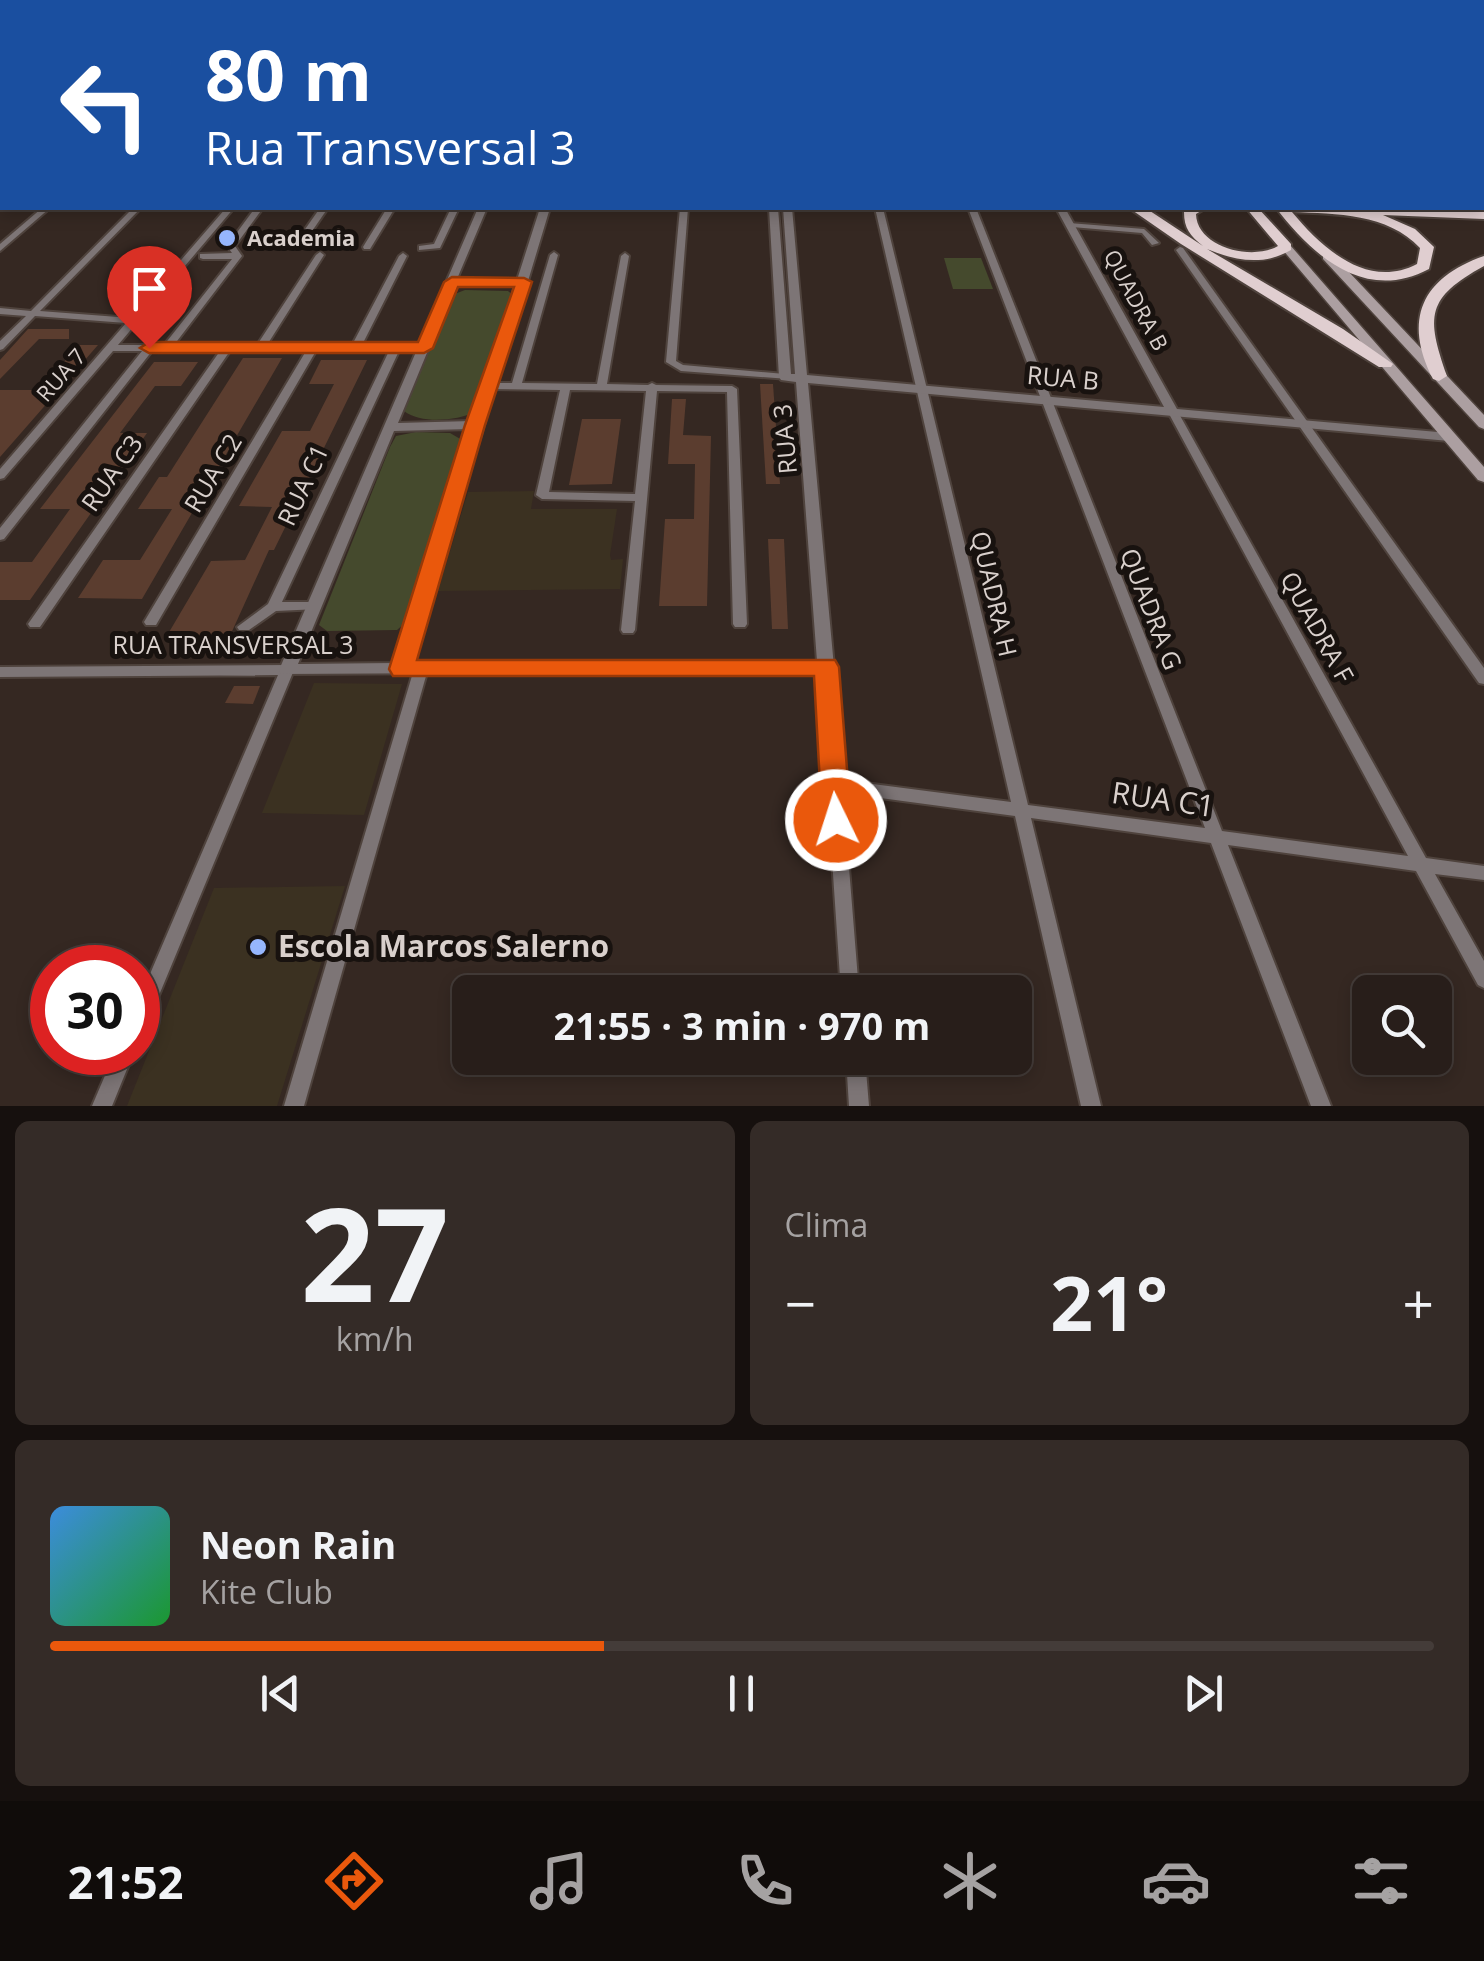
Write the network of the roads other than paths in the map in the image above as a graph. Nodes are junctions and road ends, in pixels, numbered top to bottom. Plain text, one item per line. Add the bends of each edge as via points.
1 (44, 210) edge
2 (136, 210) edge
3 (228, 210) edge
4 (258, 210) edge
5 (323, 210) edge
6 (390, 210) edge
7 (454, 210) edge
8 (481, 210) edge
9 (544, 210) edge
10 (684, 210) edge
11 (774, 210) edge
12 (787, 210) edge
13 (879, 210) edge
14 (973, 210) edge
15 (1062, 210) edge
16 (1138, 210) edge
17 (1197, 210) edge
18 (1456, 210) edge
19 (1285, 211) edge
20 (1256, 212) edge
21 (1349, 212) junction
22 (1484, 213) edge
23 (1072, 225) junction
24 (1155, 243) dead end
25 (298, 245) dead end
26 (367, 247) dead end
27 (1286, 247) junction
28 (0, 248) edge
29 (422, 248) dead end
30 (1180, 250) dead end
31 (554, 255) dead end
32 (203, 256) dead end
33 (238, 256) junction
34 (320, 256) dead end
35 (402, 256) dead end
36 (625, 256) dead end
37 (1327, 256) junction
38 (1484, 260) edge
39 (776, 268) junction
40 (791, 268) junction
41 (452, 282) junction
42 (524, 282) junction
43 (0, 311) edge
44 (34, 314) junction
45 (134, 321) junction
46 (356, 347) junction
47 (0, 348) edge
48 (111, 348) junction
49 (149, 348) junction
50 (167, 348) junction
51 (227, 348) junction
52 (261, 348) junction
53 (313, 348) junction
54 (395, 348) junction
55 (424, 348) junction
56 (1386, 364) junction
57 (785, 376) junction
58 (1439, 376) junction
59 (803, 378) junction
60 (488, 386) junction
61 (516, 386) junction
62 (566, 386) junction
63 (602, 386) junction
64 (652, 386) junction
65 (922, 389) junction
66 (1046, 399) junction
67 (1174, 412) junction
68 (1304, 422) junction
69 (1484, 424) edge
70 (475, 425) junction
71 (392, 427) junction
72 (1449, 437) junction
73 (0, 476) edge
74 (1484, 477) edge
75 (641, 498) junction
76 (0, 536) edge
77 (314, 606) junction
78 (273, 607) junction
79 (151, 622) dead end
80 (35, 624) dead end
81 (740, 624) dead end
82 (244, 626) dead end
83 (628, 630) dead end
84 (826, 667) junction
85 (402, 669) junction
86 (421, 669) junction
87 (286, 670) junction
88 (0, 672) edge
89 (1484, 679) edge
90 (834, 785) junction
91 (1022, 809) junction
92 (1215, 834) junction
93 (1421, 863) junction
94 (1484, 872) edge
95 (160, 971) edge
96 (849, 975) edge
97 (1484, 979) edge
98 (115, 1075) edge
99 (857, 1075) edge
100 (102, 1106) edge
101 (294, 1106) edge
102 (860, 1106) edge
103 (1091, 1106) edge
104 (1321, 1106) edge

1 - 28 street
2 - 44 street
3 - 45 street, RUA 7
4 - 33 street via 231,246
5 - 25 street
6 - 26 street
7 - 29 street via 437,246
8 - 41 street
9 - 42 street
10 - 57 street, RUA B via 673,365
11 - 39 street, RUA 3
12 - 40 street, RUA 3
13 - 65 street, QUADRA H
14 - 66 street, QUADRA G
15 - 23 street, QUADRA B
16 - 56 highway
17 - 27 highway via 1187,216 1190,228 1216,247 1256,258 1276,256
18 - 22 highway
19 - 21 highway
19 - 37 highway
20 - 27 highway
21 - 22 highway
21 - 37 highway via 1407,229 1424,243 1427,260 1416,271 1390,275
23 - 24 street via 1144,231
23 - 67 street, QUADRA B
27 - 56 main road
30 - 68 street
31 - 61 street
32 - 33 street
33 - 50 street
34 - 52 street
35 - 46 street
36 - 63 street
37 - 58 main road
38 - 58 highway via 1441,284 1426,308 1426,339
39 - 40 street
39 - 57 street, RUA 3
40 - 59 street, RUA 3
41 - 42 street
41 - 55 street
42 - 60 street
43 - 44 street
44 - 45 street
44 - 47 street
45 - 48 street, RUA 7
46 - 53 street
46 - 54 street
48 - 49 street
48 - 73 street, RUA 7
49 - 50 street
49 - 76 street
50 - 51 street
51 - 52 street
51 - 80 street, RUA C3
52 - 53 street
53 - 79 street, RUA C2
54 - 55 street
54 - 78 street, RUA C1
55 - 71 street
56 - 72 main road
57 - 59 street, RUA B
58 - 69 main road
59 - 65 street, RUA B
59 - 84 street, RUA 3
60 - 61 street
60 - 70 street
61 - 62 street
62 - 63 street
62 - 75 street via 544,497
63 - 64 street
64 - 75 street
64 - 81 street via 732,389
65 - 66 street, RUA B
65 - 91 street, QUADRA H
66 - 67 street, RUA B
66 - 92 street, QUADRA G
67 - 68 street, RUA B
67 - 93 street, QUADRA F
68 - 72 street, RUA B
68 - 89 street
70 - 71 street
70 - 85 street
71 - 77 street
72 - 74 main road
75 - 83 street
77 - 78 street
77 - 87 street
78 - 82 street
84 - 86 street, RUA TRANSVERSAL 3
84 - 90 street
85 - 86 street, RUA TRANSVERSAL 3
85 - 87 street, RUA TRANSVERSAL 3
86 - 101 street
87 - 88 street, RUA TRANSVERSAL 3
87 - 95 street
90 - 91 street, RUA C1
90 - 96 street
91 - 92 street, RUA C1
91 - 103 street, QUADRA H
92 - 93 street, RUA C1
92 - 104 street, QUADRA G
93 - 94 street, RUA C1
93 - 97 street, QUADRA F
98 - 100 street
99 - 102 street

